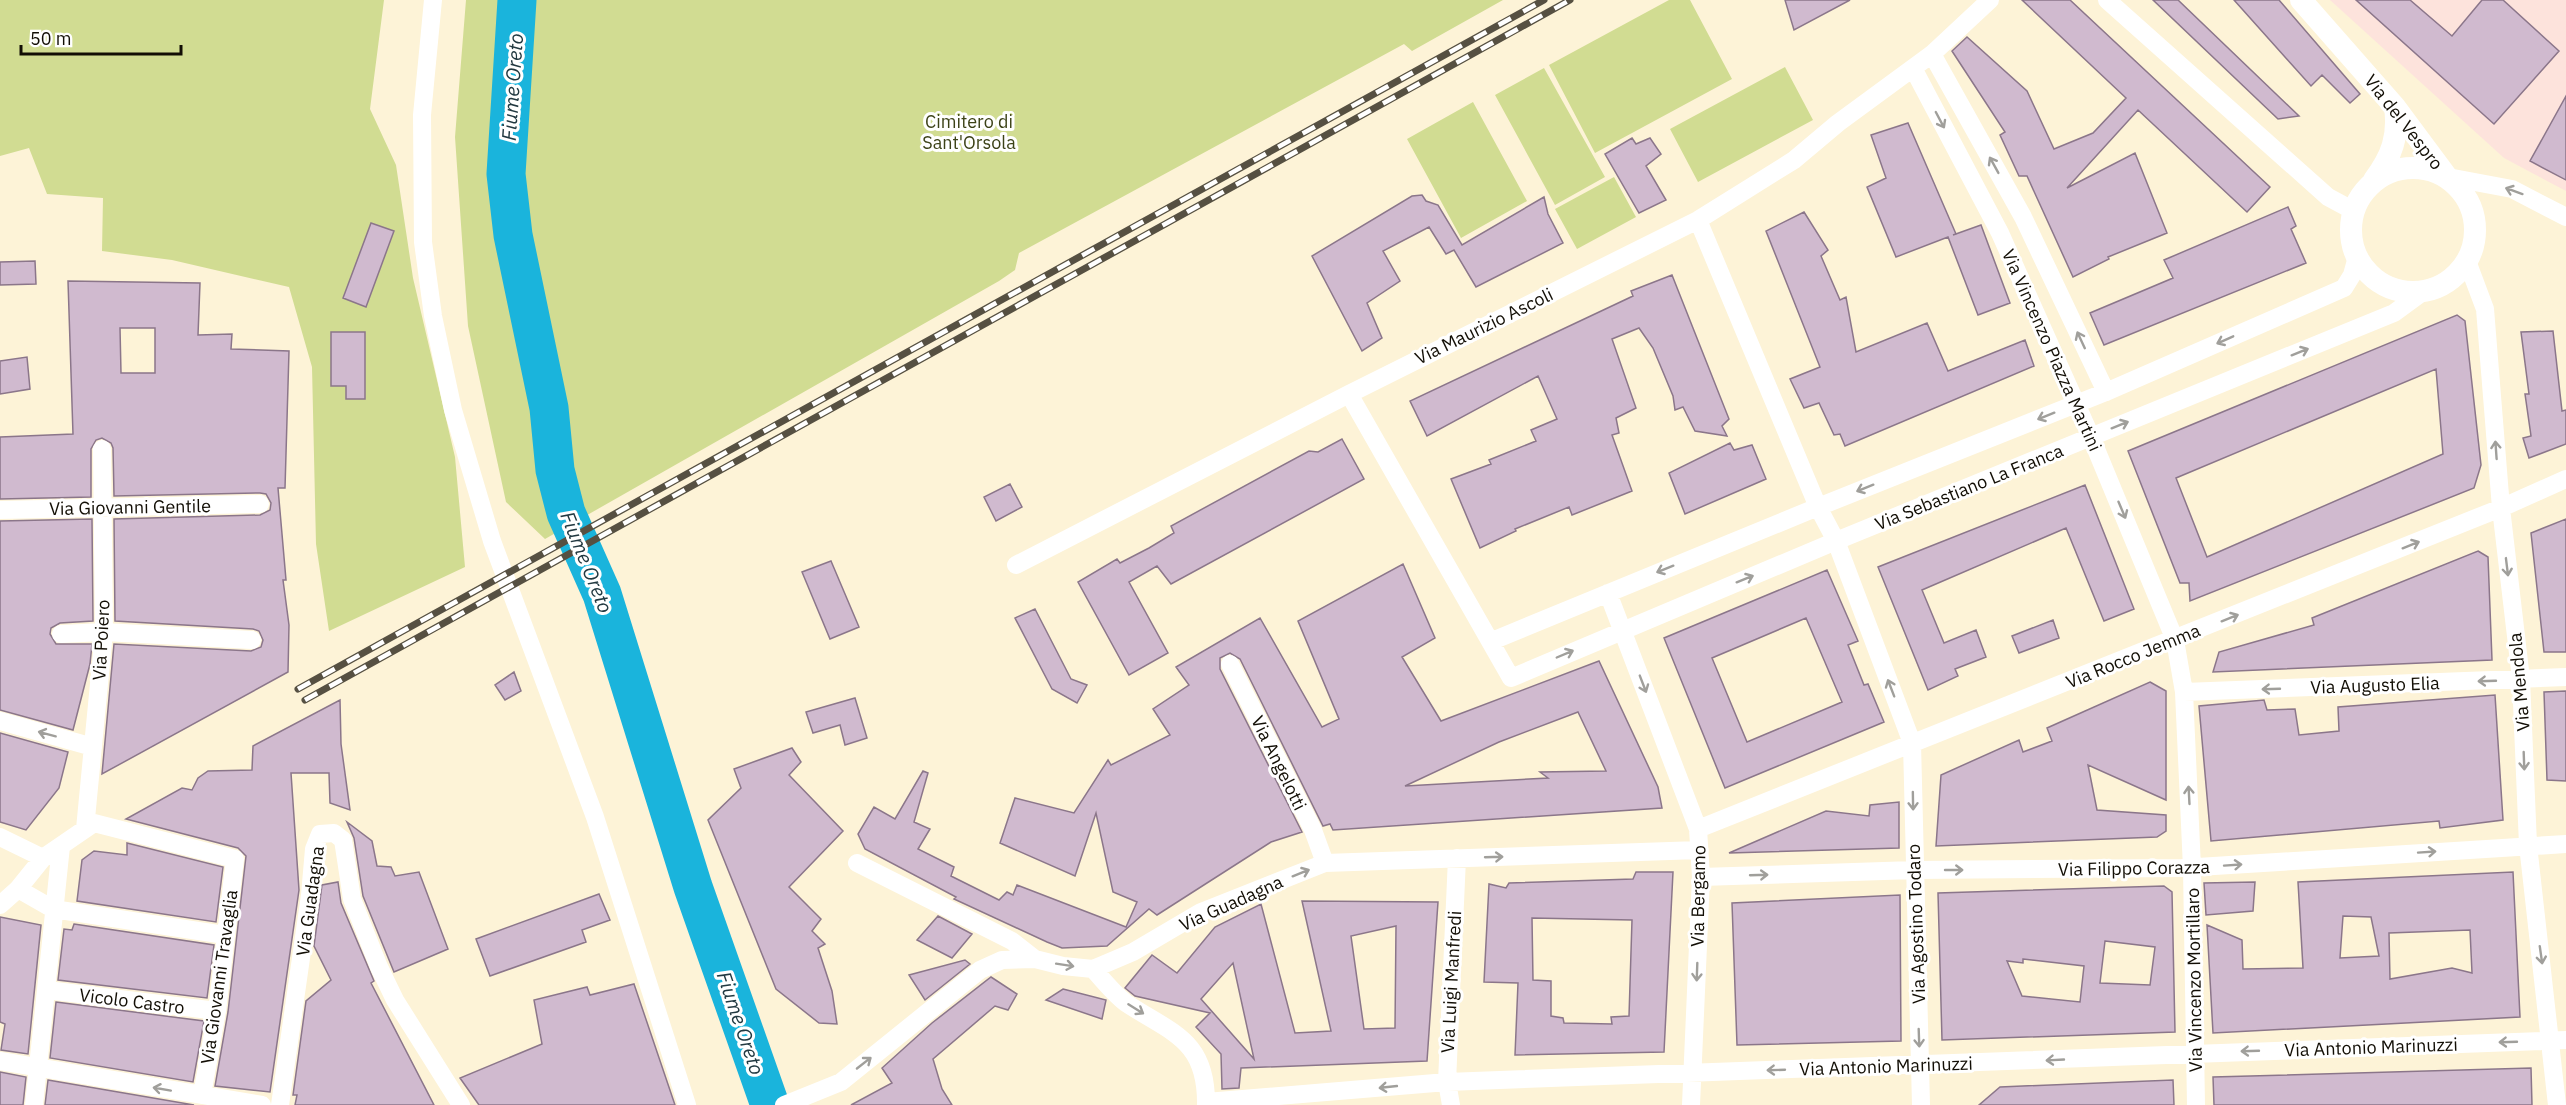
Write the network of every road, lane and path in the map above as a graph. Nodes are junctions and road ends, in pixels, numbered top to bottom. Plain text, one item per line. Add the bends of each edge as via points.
1 (433, 0) edge
2 (1990, 0) edge
3 (2107, 0) edge
4 (2301, 0) edge
5 (1932, 54) junction
6 (1913, 68) junction
7 (2395, 107) junction
8 (2448, 177) junction
9 (2371, 183) junction
10 (2354, 211) junction
11 (2566, 217) edge
12 (1698, 220) junction
13 (2357, 257) junction
14 (2467, 261) junction
15 (2424, 291) junction
16 (2106, 392) junction
17 (1349, 394) junction
18 (2075, 404) junction
19 (2091, 437) junction
20 (102, 449) dead end
21 (2566, 478) edge
22 (260, 504) dead end
23 (102, 507) junction
24 (1818, 507) junction
25 (2500, 508) junction
26 (0, 510) edge
27 (1836, 542) junction
28 (1016, 565) dead end
29 (1608, 593) junction
30 (1622, 630) junction
31 (104, 632) junction
32 (61, 634) dead end
33 (2175, 639) junction
34 (252, 640) dead end
35 (1492, 641) junction
36 (1230, 664) dead end
37 (2566, 677) edge
38 (2521, 679) junction
39 (2184, 692) junction
40 (0, 721) edge
41 (1912, 743) junction
42 (93, 747) junction
43 (89, 826) junction
44 (1698, 829) junction
45 (0, 837) edge
46 (2566, 844) edge
47 (2528, 845) junction
48 (61, 846) junction
49 (1699, 850) junction
50 (43, 858) junction
51 (1457, 858) junction
52 (857, 863) dead end
53 (1325, 863) junction
54 (2192, 868) junction
55 (1914, 870) junction
56 (1701, 878) junction
57 (18, 889) junction
58 (0, 905) edge
59 (53, 909) junction
60 (225, 936) junction
61 (1035, 959) junction
62 (1094, 969) junction
63 (47, 990) junction
64 (217, 1011) junction
65 (2559, 1040) edge
66 (2194, 1053) junction
67 (0, 1061) edge
68 (1920, 1066) junction
69 (39, 1068) junction
70 (1692, 1073) junction
71 (1447, 1082) junction
72 (202, 1095) junction
73 (1206, 1103) edge
74 (34, 1105) edge
75 (262, 1105) edge
76 (280, 1105) edge
77 (461, 1105) edge
78 (687, 1105) edge
79 (784, 1105) edge
80 (1451, 1105) edge
81 (1691, 1105) edge
82 (1921, 1105) edge
83 (2196, 1105) edge
84 (2557, 1105) edge

1 - 78 street via 422,115 423,242 433,316 453,410 492,541 595,818
2 - 5 street, Via Maurizio Ascoli
3 - 10 street via 2328,197
4 - 7 street, Via del Vespro
5 - 6 street, Via Maurizio Ascoli
16 -> 5 street, Via Vincenzo Piazza Martini via 2023,217
6 - 12 street, Via Maurizio Ascoli via 1794,160
6 -> 18 street, Via Vincenzo Piazza Martini via 2000,233
7 - 8 street, Via del Vespro
7 - 9 street via 2397,137
8 - 9 street via 2429,169 2409,167 2389,172
11 -> 8 street, Via del Vespro via 2512,189
8 - 14 street via 2464,194 2474,215 2475,239
9 - 10 street
10 - 13 street via 2351,234
12 - 17 street, Via Maurizio Ascoli
12 - 24 street, Via Agostino Todaro
13 - 15 street via 2385,285 2397,290
13 -> 16 street, Via Sebastiano La Franca via 2344,288
14 - 15 street via 2453,278
25 -> 14 street, Via Mendola via 2485,309
19 -> 15 street, Via Sebastiano La Franca via 2394,313
16 - 18 street, Via Sebastiano La Franca
17 - 28 street, Via Maurizio Ascoli
17 - 35 street
18 - 19 street, Via Vincenzo Piazza Martini
18 -> 24 street, Via Sebastiano La Franca
19 - 27 street, Via Sebastiano La Franca
19 -> 33 street, Via Vincenzo Piazza Martini
20 - 23 street, Via Poiero
21 - 25 street, Via Rocco Jemma
22 - 23 street, Via Giovanni Gentile
23 - 26 street, Via Giovanni Gentile
23 - 31 street, Via Poiero
24 - 27 street, Via Agostino Todaro
24 -> 29 street, Via Sebastiano La Franca
33 -> 25 street, Via Rocco Jemma
25 -> 38 street, Via Mendola
30 -> 27 street, Via Sebastiano La Franca
41 -> 27 street, Via Agostino Todaro
29 - 30 street, Via Bergamo
29 - 35 street, Via Sebastiano La Franca
35 -> 30 street, Via Sebastiano La Franca via 1511,678
30 -> 44 street, Via Bergamo
31 - 32 street
31 - 34 street
31 - 42 street, Via Poiero
33 - 39 street, Via Vincenzo Mortillaro
33 - 41 street, Via Rocco Jemma
36 - 53 street, Via Angelotti via 1313,830
37 - 38 street, Via Augusto Elia
38 -> 39 street, Via Augusto Elia
38 -> 47 street, Via Mendola
54 -> 39 street, Via Vincenzo Mortillaro
42 -> 40 street
41 - 44 street, Via Rocco Jemma
41 -> 55 street, Via Agostino Todaro
42 - 43 street, Via Poiero
43 - 48 street
43 - 60 street, Via Giovanni Travaglia via 235,859
44 - 49 street, Via Bergamo
45 - 50 street
46 - 47 street, Via Filippo Corazza
54 -> 47 street, Via Filippo Corazza
47 -> 65 street, Via Mendola
48 - 50 street
48 - 59 street
51 -> 49 street, Via Guadagna
49 - 56 street, Via Bergamo
50 - 57 street
51 - 53 street, Via Guadagna
51 - 71 street, Via Luigi Manfredi
52 - 61 street via 1012,941
62 -> 53 street, Via Guadagna via 1133,952 1201,912
55 -> 54 street, Via Filippo Corazza
54 - 66 street, Via Vincenzo Mortillaro
56 -> 55 street, Via Filippo Corazza
55 -> 68 street, Via Agostino Todaro
56 -> 70 street, Via Bergamo
57 - 58 street
57 - 59 street
59 - 60 street
59 - 63 street
60 - 64 street, Via Giovanni Travaglia
61 -> 62 street
79 -> 61 street via 841,1082 980,970 1002,960
62 -> 73 street via 1123,1001 1184,1038 1202,1069
63 - 64 street, Vicolo Castro
63 - 69 street
64 - 72 street, Via Giovanni Travaglia
65 -> 66 street, Via Antonio Marinuzzi
65 - 84 street, Via Mendola
66 -> 68 street, Via Antonio Marinuzzi
66 - 83 street, Via Vincenzo Mortillaro
67 - 69 street
68 -> 70 street, Via Antonio Marinuzzi
68 - 82 street, Via Agostino Todaro
72 -> 69 street
69 - 74 street
70 - 71 street, Via Antonio Marinuzzi
70 - 81 street, Via Bergamo
71 -> 73 street, Via Antonio Marinuzzi
71 - 80 street, Via Luigi Manfredi
72 - 75 street
76 - 77 street, Via Guadagna via 314,849 321,834 334,833 343,840 352,899 394,1000

